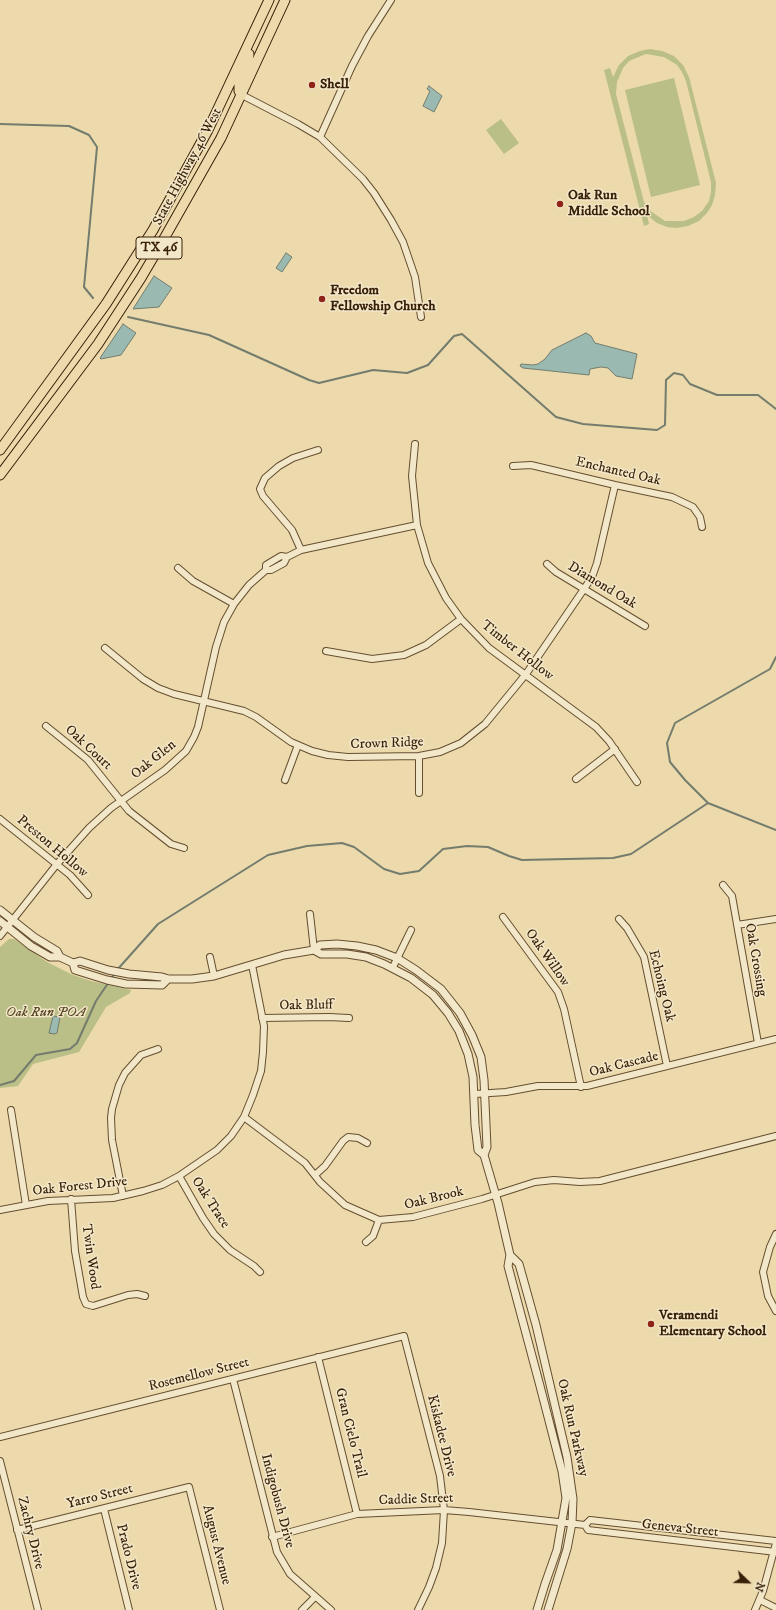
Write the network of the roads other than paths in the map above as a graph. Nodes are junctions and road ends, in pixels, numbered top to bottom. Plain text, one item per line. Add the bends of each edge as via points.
1 (269, 0) edge
2 (284, 0) edge
3 (391, 0) edge
4 (250, 43) junction
5 (242, 95) junction
6 (320, 137) junction
7 (421, 317) dead end
8 (415, 444) dead end
9 (0, 450) edge
10 (318, 450) dead end
11 (513, 466) dead end
12 (0, 475) edge
13 (615, 485) junction
14 (417, 525) junction
15 (702, 527) dead end
16 (301, 550) junction
17 (547, 564) dead end
18 (178, 568) dead end
19 (584, 589) junction
20 (234, 604) junction
21 (461, 619) junction
22 (645, 626) dead end
23 (105, 648) dead end
24 (326, 651) dead end
25 (526, 674) junction
26 (204, 701) junction
27 (46, 726) dead end
28 (298, 745) junction
29 (615, 749) junction
30 (418, 756) junction
31 (576, 779) dead end
32 (285, 780) dead end
33 (637, 782) dead end
34 (419, 793) dead end
35 (120, 801) junction
36 (0, 819) edge
37 (184, 848) dead end
38 (57, 864) junction
39 (723, 885) dead end
40 (88, 895) dead end
41 (0, 910) edge
42 (310, 914) dead end
43 (503, 917) dead end
44 (619, 918) dead end
45 (776, 919) edge
46 (13, 920) junction
47 (0, 921) edge
48 (737, 925) junction
49 (8, 927) junction
50 (411, 930) dead end
51 (0, 936) edge
52 (314, 950) junction
53 (60, 957) junction
54 (210, 957) dead end
55 (397, 958) junction
56 (73, 963) junction
57 (252, 965) junction
58 (393, 968) junction
59 (214, 976) junction
60 (168, 979) junction
61 (262, 1018) junction
62 (350, 1018) dead end
63 (776, 1039) edge
64 (758, 1043) junction
65 (158, 1049) dead end
66 (667, 1066) junction
67 (581, 1087) junction
68 (475, 1094) junction
69 (485, 1094) junction
70 (11, 1110) dead end
71 (244, 1116) junction
72 (776, 1136) edge
73 (367, 1143) dead end
74 (484, 1154) junction
75 (315, 1175) junction
76 (179, 1176) junction
77 (495, 1194) junction
78 (123, 1196) junction
79 (71, 1199) junction
80 (26, 1205) junction
81 (0, 1210) edge
82 (379, 1220) junction
83 (776, 1234) edge
84 (366, 1242) dead end
85 (510, 1254) junction
86 (260, 1272) dead end
87 (145, 1296) dead end
88 (776, 1311) edge
89 (404, 1336) joint
90 (318, 1357) junction
91 (233, 1379) junction
92 (549, 1384) junction
93 (540, 1386) junction
94 (0, 1437) edge
95 (0, 1461) edge
96 (189, 1487) joint
97 (104, 1509) junction
98 (444, 1510) junction
99 (357, 1514) junction
100 (563, 1522) junction
101 (572, 1523) junction
102 (585, 1525) junction
103 (18, 1530) junction
104 (272, 1537) junction
105 (776, 1542) edge
106 (775, 1552) edge
107 (315, 1597) junction
108 (760, 1600) junction
109 (776, 1608) edge
110 (38, 1610) edge
111 (129, 1610) edge
112 (220, 1610) edge
113 (302, 1610) edge
114 (332, 1610) edge
115 (418, 1610) edge
116 (537, 1610) edge
117 (548, 1610) edge
118 (755, 1610) edge

1 - 4 main road, State Highway 46 West / TX 46
2 - 5 main road, State Highway 46 West / TX 46
3 - 6 street via 352,66
4 - 5 main road via 247,67 239,84
4 - 9 main road, State Highway 46 West / TX 46 via 193,158 128,270 102,311
5 - 6 street
5 - 12 main road, State Highway 46 West / TX 46 via 193,190 141,278 98,344
6 - 7 street via 363,179 391,220 408,256
8 - 14 street, Timber Hollow via 412,476
10 - 16 street via 293,458 279,466 265,478 260,489 292,530
11 - 13 street, Enchanted Oak via 531,464
13 - 15 street, Enchanted Oak via 680,499 698,512
13 - 19 street, Crown Ridge via 597,563
14 - 16 street, Oak Glen
14 - 21 street, Timber Hollow via 432,572
16 - 20 street, Oak Glen via 266,564 266,570 249,585
17 - 19 street, Diamond Oak
18 - 20 street via 188,578
19 - 22 street, Diamond Oak
19 - 25 street, Crown Ridge
20 - 26 street, Oak Glen via 220,634
21 - 24 street via 426,646 404,655 372,659
21 - 25 street, Timber Hollow via 490,648
23 - 26 street, Crown Ridge via 158,688
25 - 29 street, Timber Hollow via 588,720
25 - 30 street, Crown Ridge via 479,730 453,747
26 - 28 street, Crown Ridge via 250,714
26 - 35 street, Oak Glen via 198,727 186,752
27 - 35 street, Oak Court via 88,760
28 - 30 street, Crown Ridge via 336,756
28 - 32 street
29 - 31 street
29 - 33 street, Timber Hollow
30 - 34 street
35 - 37 street, Oak Court via 166,840
35 - 38 street, Oak Glen via 89,828
36 - 38 street, Preston Hollow
38 - 40 street, Preston Hollow via 76,880
38 - 46 street, Oak Glen
39 - 48 street, Oak Crossing via 732,896
41 - 46 street, Oak Run Parkway
42 - 52 street
43 - 67 street, Oak Willow via 558,992
44 - 66 street, Echoing Oak via 628,928 644,957
45 - 48 street
46 - 49 street, Oak Glen
46 - 53 street, Oak Run Parkway via 34,937 57,950
47 - 49 street, Oak Run Parkway
48 - 64 street, Oak Crossing
49 - 51 street, Oak Glen
49 - 53 street, Oak Run Parkway via 31,946 50,957
50 - 55 street
52 - 55 street, Oak Run Parkway via 320,945 348,945 376,950
52 - 57 street, Oak Run Parkway
52 - 58 street, Oak Run Parkway via 321,954 366,957
53 - 56 street, Oak Run Parkway
54 - 59 street
55 - 58 street
55 - 69 street, Oak Run Parkway via 434,983 460,1013 481,1057
56 - 60 street, Oak Run Parkway via 80,961 129,974
56 - 60 street, Oak Run Parkway via 75,970 126,984 162,984
57 - 59 street, Oak Run Parkway
57 - 61 street, Oak Forest Drive
58 - 68 street, Oak Run Parkway via 425,988 454,1022 468,1054
59 - 60 street, Oak Run Parkway
61 - 62 street, Oak Bluff
61 - 71 street, Oak Forest Drive via 264,1026 261,1072
63 - 64 street, Oak Cascade
64 - 66 street, Oak Cascade
65 - 78 street via 141,1055 125,1073 112,1109 112,1140
66 - 67 street, Oak Cascade
67 - 69 street, Oak Cascade via 538,1086
68 - 69 street, Oak Cascade
68 - 74 street, Oak Run Parkway via 478,1150
69 - 74 street, Oak Run Parkway via 487,1147
70 - 80 street
71 - 75 street, Oak Brook via 305,1163
71 - 76 street, Oak Forest Drive via 231,1136 217,1150
72 - 77 street, Oak Brook via 638,1174 589,1182 535,1182
73 - 75 street via 358,1138 348,1137
74 - 77 street, Oak Run Parkway
75 - 82 street, Oak Brook via 345,1205
76 - 78 street, Oak Forest Drive via 153,1189
76 - 86 street, Oak Trace via 214,1234 230,1250
77 - 82 street, Oak Brook via 413,1217
77 - 85 street, Oak Run Parkway
78 - 79 street, Oak Forest Drive
79 - 80 street, Oak Forest Drive
79 - 87 street, Twin Wood via 75,1251 86,1304 93,1306 128,1295
80 - 81 street, Oak Forest Drive
82 - 84 street via 373,1236
83 - 88 street via 763,1272 768,1296
85 - 92 street, Oak Run Parkway via 519,1264
85 - 93 street, Oak Run Parkway via 508,1266
89 - 90 street, Rosemellow Street
89 - 98 street, Kiskadee Drive via 440,1476
90 - 91 street, Rosemellow Street
90 - 99 street, Gran Cielo Trail
91 - 94 street, Rosemellow Street
91 - 104 street, Indigobush Drive
92 - 93 street
92 - 101 street, Oak Run Parkway via 567,1457 574,1499
93 - 100 street, Oak Run Parkway via 564,1484 566,1498
95 - 103 street, Zachry Drive
96 - 97 street, Yarro Street
96 - 112 street, August Avenue
97 - 103 street, Yarro Street
97 - 111 street, Prado Drive
98 - 99 street, Caddie Street
98 - 100 street, Caddie Street
98 - 115 street, Kiskadee Drive via 442,1543 436,1568
99 - 104 street, Caddie Street
100 - 101 street, Geneva Street
100 - 116 street, Oak Run Parkway via 557,1550
101 - 102 street, Geneva Street
101 - 117 street, Oak Run Parkway via 567,1549
102 - 105 street, Geneva Street via 590,1520
102 - 106 street, Geneva Street via 588,1530
103 - 110 street, Zachry Drive
104 - 107 street, Indigobush Drive via 276,1552 290,1574
105 - 106 street
106 - 108 street
107 - 113 street
107 - 114 street, Indigobush Drive
108 - 109 street
108 - 118 street

